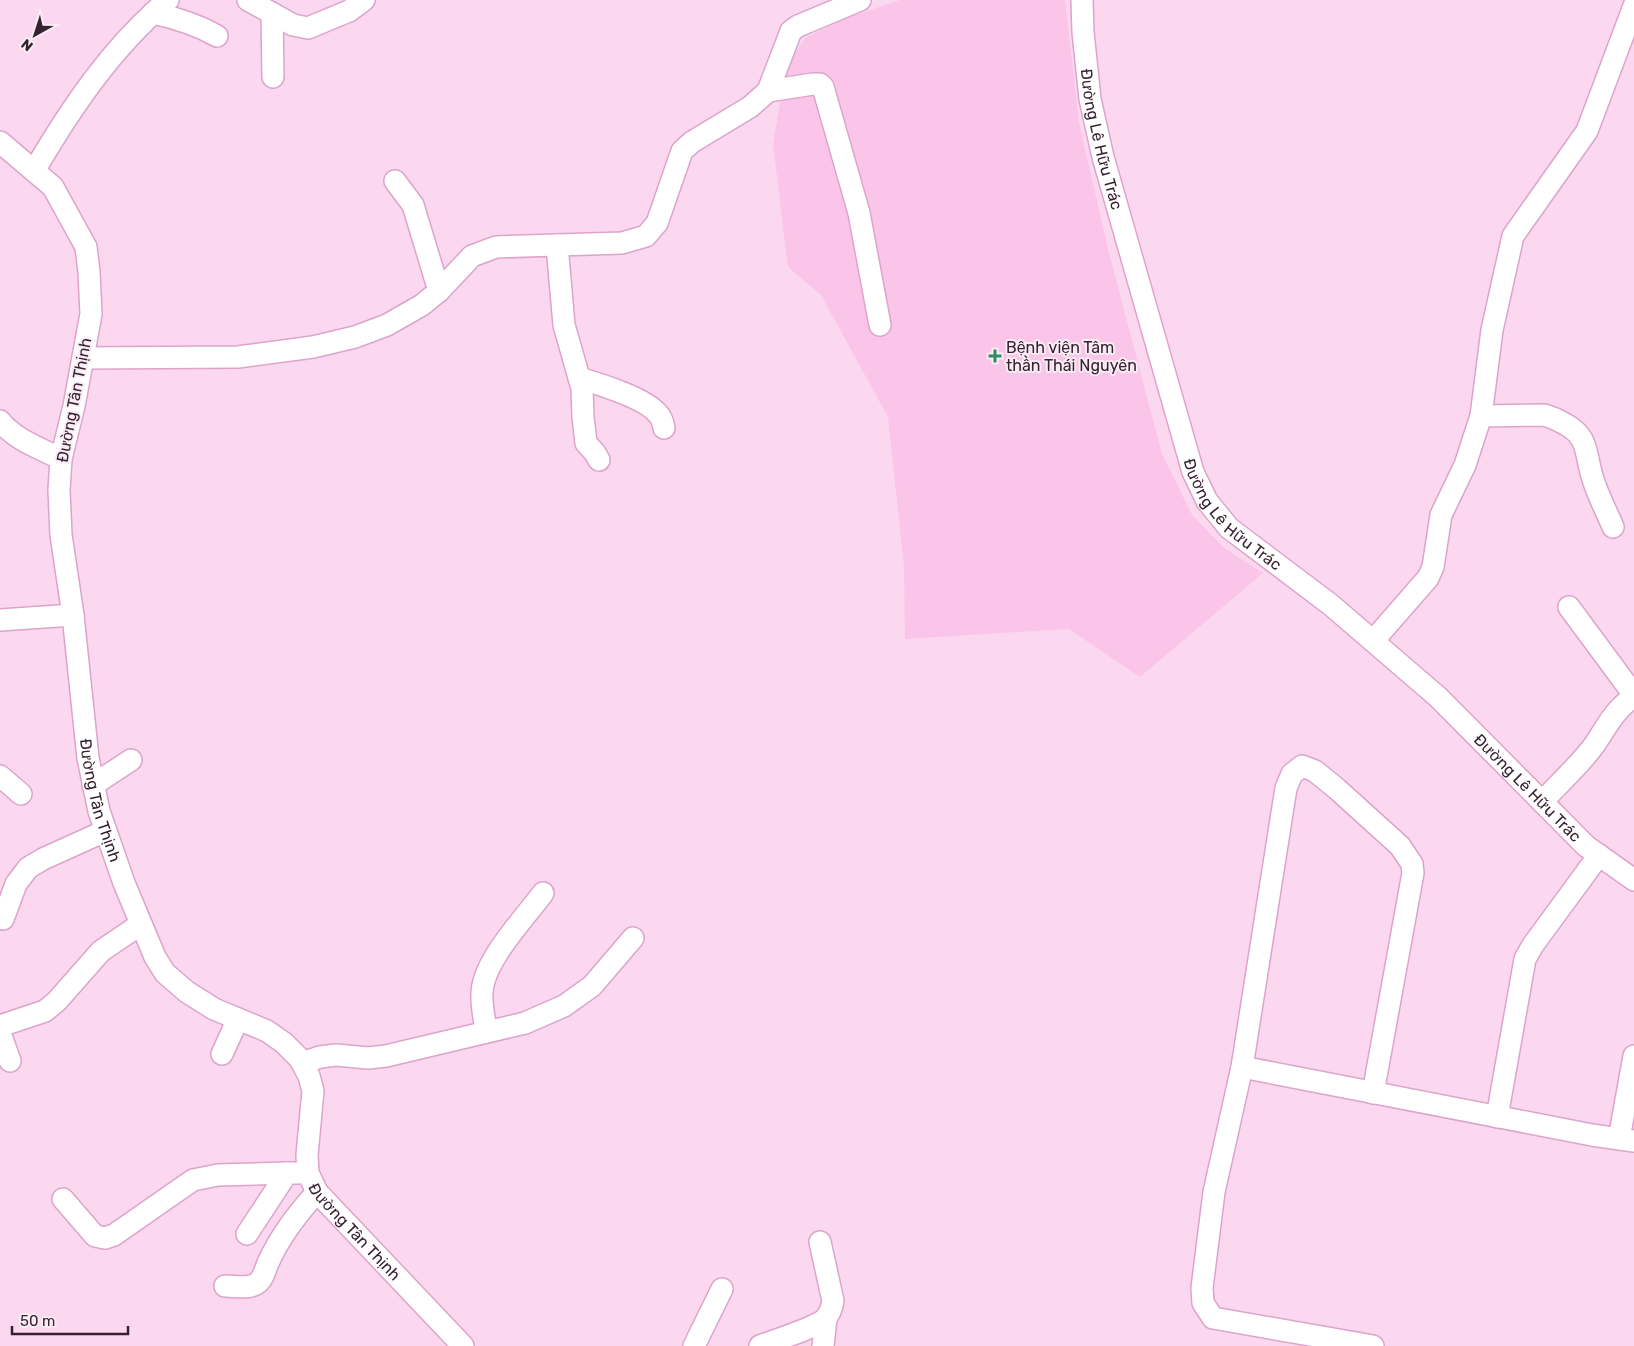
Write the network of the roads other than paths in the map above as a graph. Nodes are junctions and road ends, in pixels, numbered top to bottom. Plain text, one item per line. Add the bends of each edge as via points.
1 (248, 0) edge
2 (860, 0) edge
3 (1082, 0) edge
4 (358, 2) edge
5 (160, 6) edge
6 (1634, 6) edge
7 (272, 13) junction
8 (217, 36) dead end
9 (273, 77) dead end
10 (768, 91) junction
11 (0, 142) edge
12 (34, 171) junction
13 (396, 181) dead end
14 (556, 245) junction
15 (439, 292) junction
16 (880, 325) dead end
17 (82, 358) junction
18 (580, 378) junction
19 (1481, 416) junction
20 (0, 421) edge
21 (664, 428) dead end
22 (60, 459) junction
23 (599, 460) dead end
24 (1613, 527) dead end
25 (1569, 608) dead end
26 (73, 615) junction
27 (0, 620) edge
28 (1373, 641) junction
29 (1634, 695) edge
30 (131, 760) dead end
31 (0, 776) edge
32 (94, 785) junction
33 (21, 794) dead end
34 (1542, 802) junction
35 (105, 831) junction
36 (1599, 855) junction
37 (1634, 880) edge
38 (543, 893) dead end
39 (3, 919) dead end
40 (141, 924) junction
41 (633, 938) dead end
42 (238, 1019) junction
43 (0, 1026) edge
44 (486, 1032) junction
45 (0, 1034) edge
46 (222, 1054) dead end
47 (1634, 1056) edge
48 (10, 1061) dead end
49 (302, 1063) junction
50 (1242, 1068) junction
51 (1373, 1093) junction
52 (1497, 1117) junction
53 (1627, 1140) edge
54 (297, 1173) junction
55 (317, 1192) junction
56 (63, 1199) dead end
57 (246, 1234) dead end
58 (820, 1242) dead end
59 (225, 1286) dead end
60 (722, 1289) dead end
61 (826, 1318) junction
62 (463, 1346) edge
63 (694, 1346) edge
64 (760, 1346) edge
65 (823, 1346) edge
66 (1372, 1346) edge

1 - 7 street
2 - 10 street via 791,31
3 - 28 street, Đường Lê Hữu Trác via 1090,99 1103,156 1193,472 1207,501 1229,528
4 - 7 street via 349,11 308,28 293,25
5 - 8 street
5 - 12 street via 87,86
6 - 19 street via 1587,131 1513,236 1492,330
7 - 9 street
10 - 14 street via 750,107 682,151 657,223 646,236 622,243
10 - 16 street via 813,84 820,84 823,88 859,212
11 - 12 street, Đường Tân Thịnh
12 - 17 street, Đường Tân Thịnh via 52,187 86,247 91,314
13 - 15 street via 413,205
14 - 15 street via 496,247 483,251 472,256
14 - 18 street via 564,325
15 - 17 street via 387,325 313,347 238,358
17 - 22 street, Đường Tân Thịnh
18 - 21 street via 652,408 663,420
18 - 23 street via 586,443
19 - 24 street via 1544,415 1574,429 1586,446 1592,477
19 - 28 street via 1465,464 1442,515 1428,578
20 - 22 street via 18,438
22 - 26 street, Đường Tân Thịnh via 61,535
25 - 29 street
26 - 27 street
26 - 32 street, Đường Tân Thịnh via 88,758
28 - 34 street, Đường Lê Hữu Trác via 1438,697
29 - 34 street via 1607,722 1595,744
30 - 32 street
31 - 33 street
32 - 35 street, Đường Tân Thịnh
34 - 36 street, Đường Lê Hữu Trác
35 - 39 street via 28,868 16,884
35 - 40 street, Đường Tân Thịnh
36 - 37 street, Đường Lê Hữu Trác
36 - 52 street via 1525,959
38 - 44 street via 486,974 482,994
40 - 42 street, Đường Tân Thịnh via 165,972 187,992
40 - 43 street via 101,952 46,1011
41 - 44 street via 592,986 564,1006 525,1022
42 - 46 street
42 - 49 street, Đường Tân Thịnh via 267,1031 284,1043
44 - 49 street via 386,1056 336,1055
45 - 48 street
47 - 53 street
49 - 54 street, Đường Tân Thịnh via 313,1091 307,1155
50 - 51 street
50 - 51 street via 1286,788 1292,774 1302,766 1315,770 1337,789 1400,846 1412,864
50 - 66 street via 1214,1192 1203,1303 1213,1318
51 - 52 street
52 - 53 street
54 - 55 street, Đường Tân Thịnh
54 - 56 street via 218,1175 193,1180 105,1238 94,1236
54 - 57 street
55 - 59 street via 286,1229 261,1280 248,1287
55 - 62 street, Đường Tân Thịnh
58 - 61 street via 833,1301
60 - 63 street
61 - 64 street
61 - 65 street

